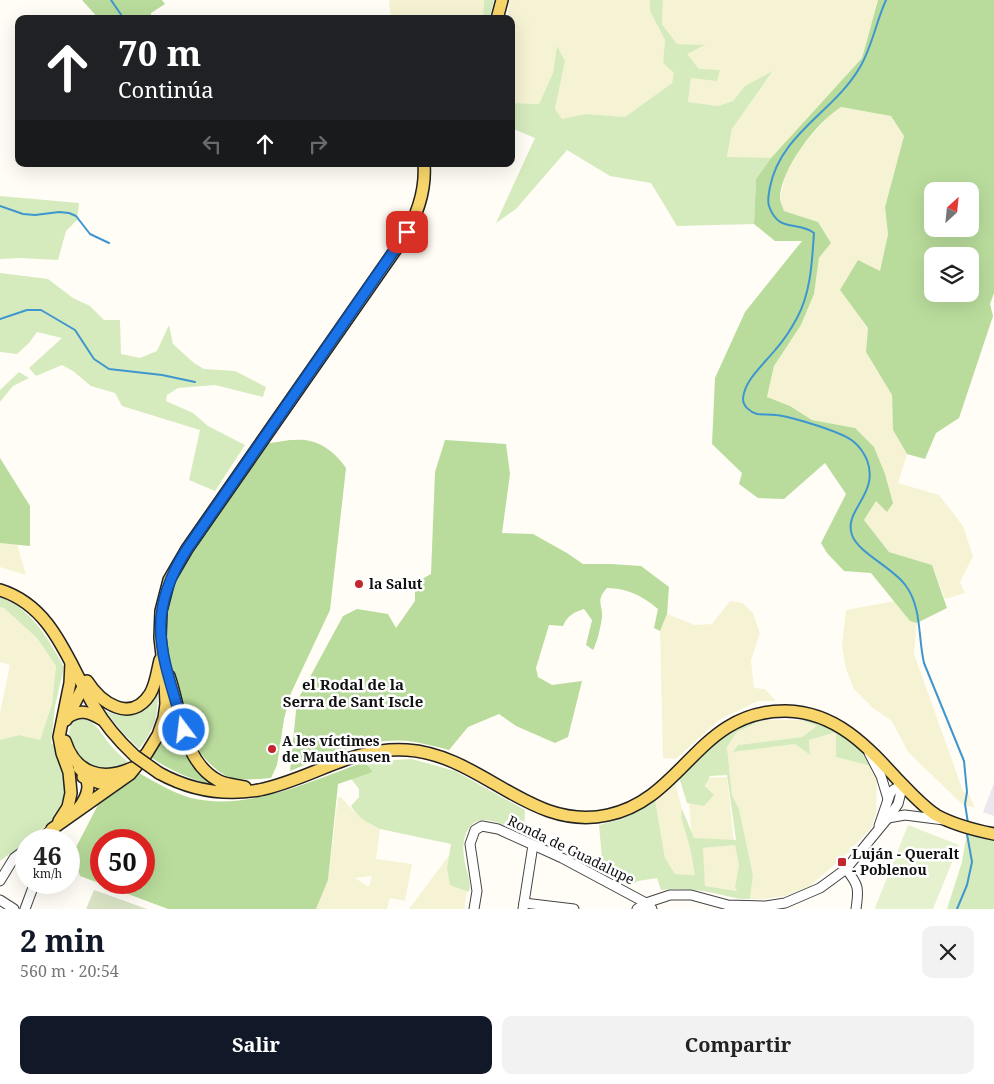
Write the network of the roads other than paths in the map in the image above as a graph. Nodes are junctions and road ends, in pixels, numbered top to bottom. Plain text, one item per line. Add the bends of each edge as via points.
1 (502, 0) edge
2 (498, 15) edge
3 (424, 167) edge
4 (0, 590) edge
5 (162, 656) junction
6 (70, 659) junction
7 (84, 686) junction
8 (68, 717) junction
9 (102, 720) junction
10 (162, 725) junction
11 (184, 730) junction
12 (860, 740) junction
13 (68, 757) junction
14 (136, 760) junction
15 (118, 778) junction
16 (88, 779) junction
17 (903, 784) junction
18 (259, 790) junction
19 (888, 799) junction
20 (73, 806) junction
21 (888, 818) junction
22 (946, 820) junction
23 (52, 829) edge
24 (878, 829) junction
25 (994, 834) edge
26 (532, 845) junction
27 (15, 857) edge
28 (846, 869) junction
29 (0, 881) edge
30 (31, 894) edge
31 (0, 900) edge
32 (524, 906) edge
33 (649, 906) edge
34 (785, 906) edge
35 (14, 909) edge
36 (25, 909) edge
37 (474, 909) edge
38 (574, 909) edge
39 (637, 909) edge
40 (857, 909) edge

1 - 2 main road
3 - 5 main road via 420,202 403,238 177,564 166,588 161,611
4 - 6 main road via 15,596 37,612
5 - 6 main road via 150,693 142,702 129,708 114,707 101,699
5 - 10 main road via 166,704
5 - 11 main road
6 - 7 main road
6 - 13 main road via 70,684 59,732 62,753
7 - 8 main road
7 - 9 main road
8 - 9 main road via 86,712
8 - 13 main road via 63,732
9 - 14 main road
10 - 11 main road via 173,724
10 - 14 main road via 151,747
11 - 18 main road via 196,758 214,778
12 - 17 main road
12 - 18 main road via 831,721 803,713 776,712 753,716 718,732 663,786 642,801 621,811 591,817 559,815 541,809 458,763 434,754 407,750 360,755
12 - 19 street via 877,767
13 - 15 main road via 74,758 87,770
13 - 16 main road
13 - 20 main road
14 - 15 main road
14 - 18 main road, bridge via 184,785 230,792
15 - 16 main road
15 - 20 main road
16 - 20 main road via 86,797
17 - 19 street via 893,790
17 - 21 street via 898,804
17 - 22 main road via 922,804
19 - 24 street
20 - 23 main road
21 - 22 street via 905,815
21 - 24 street
22 - 25 main road
24 - 28 street
26 - 32 street
26 - 33 street, Ronda de Guadalupe
26 - 37 street, Ronda de Guadalupe via 498,829 482,826 475,830 470,844 477,891
27 - 29 street
28 - 34 street via 820,888
28 - 40 street via 856,882
30 - 36 street
31 - 35 street
32 - 38 street
33 - 34 street via 670,895 691,895 728,905
33 - 39 street

